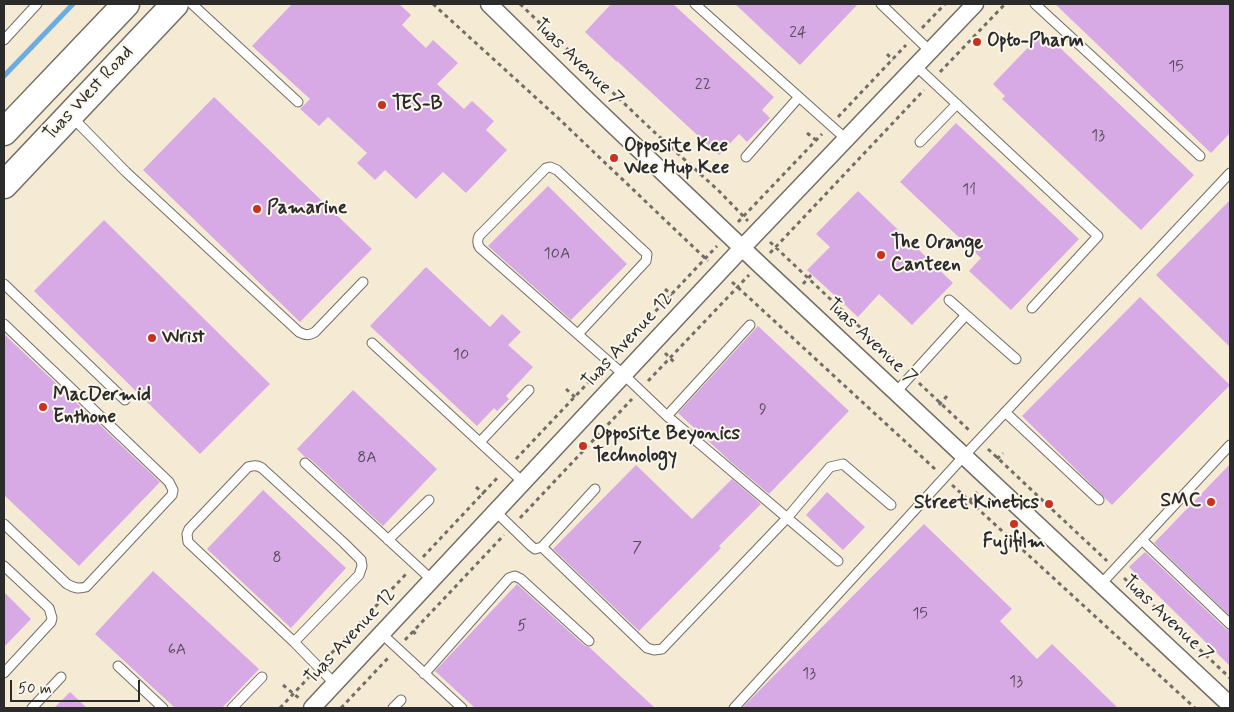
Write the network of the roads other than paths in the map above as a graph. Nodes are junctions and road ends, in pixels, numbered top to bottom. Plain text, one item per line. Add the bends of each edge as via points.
1 (37, 4) edge
2 (126, 4) edge
3 (175, 4) edge
4 (192, 4) edge
5 (489, 4) edge
6 (695, 4) edge
7 (881, 4) edge
8 (975, 4) edge
9 (1035, 4) edge
10 (4, 40) edge
11 (930, 51) junction
12 (916, 66) junction
13 (799, 97) junction
14 (298, 102) dead end
15 (957, 104) junction
16 (70, 115) junction
17 (4, 132) edge
18 (846, 139) junction
19 (920, 142) dead end
20 (1200, 156) dead end
21 (746, 157) dead end
22 (1230, 173) edge
23 (4, 185) edge
24 (742, 248) junction
25 (363, 282) dead end
26 (4, 284) edge
27 (949, 300) dead end
28 (1032, 308) dead end
29 (966, 315) junction
30 (4, 324) edge
31 (750, 325) dead end
32 (578, 334) junction
33 (372, 342) dead end
34 (1016, 359) dead end
35 (624, 375) junction
36 (529, 390) dead end
37 (896, 392) junction
38 (125, 400) dead end
39 (1005, 412) junction
40 (667, 416) junction
41 (480, 442) junction
42 (1230, 445) edge
43 (964, 456) junction
44 (305, 463) dead end
45 (524, 483) junction
46 (596, 490) dead end
47 (429, 500) dead end
48 (1099, 500) dead end
49 (891, 505) dead end
50 (496, 512) junction
51 (788, 518) junction
52 (4, 524) edge
53 (388, 540) junction
54 (1142, 540) junction
55 (542, 547) junction
56 (838, 561) dead end
57 (4, 566) edge
58 (432, 580) junction
59 (1101, 584) junction
60 (1230, 624) edge
61 (382, 634) junction
62 (589, 641) dead end
63 (294, 642) junction
64 (118, 666) dead end
65 (4, 673) edge
66 (424, 674) junction
67 (61, 677) dead end
68 (262, 677) dead end
69 (335, 684) junction
70 (401, 700) dead end
71 (1227, 704) edge
72 (308, 706) edge
73 (32, 708) edge
74 (163, 708) edge
75 (232, 708) edge
76 (393, 708) edge
77 (462, 708) edge
78 (734, 708) edge

1 - 10 lane
2 - 17 main road, Tuas West Road
3 - 16 main road, Tuas West Road
4 - 14 lane
5 - 24 street, Tuas Avenue 7
6 - 13 lane
7 - 11 lane
8 - 11 street, Tuas Avenue 12
9 - 20 lane
11 - 12 street, Tuas Avenue 12
12 - 15 lane
12 - 18 street, Tuas Avenue 12
13 - 18 lane
13 - 21 lane
15 - 19 lane
15 - 28 lane via 1098,236
16 - 23 main road, Tuas West Road
16 - 25 lane via 126,172 298,332 305,335 315,332
18 - 24 street, Tuas Avenue 12
22 - 39 lane
24 - 35 street, Tuas Avenue 12
24 - 37 street, Tuas Avenue 7
26 - 38 lane
27 - 29 lane
29 - 34 lane
29 - 37 lane
30 - 52 lane via 173,490 166,502 86,587 74,588 67,584
31 - 40 lane
32 - 32 lane via 646,261 647,254 550,167 479,236 478,244
32 - 35 lane
33 - 41 lane
35 - 40 lane
35 - 45 street, Tuas Avenue 12
36 - 41 lane
37 - 43 street, Tuas Avenue 7
39 - 43 lane
39 - 48 lane
40 - 51 lane
41 - 45 lane
42 - 54 lane
43 - 59 street, Tuas Avenue 7
43 - 78 lane
44 - 53 lane
45 - 50 street, Tuas Avenue 12
46 - 55 lane
47 - 53 lane
49 - 51 lane via 843,464 830,467
50 - 55 lane via 535,549
50 - 58 street, Tuas Avenue 12
51 - 55 lane via 662,649 647,648
51 - 56 lane
53 - 58 lane
54 - 59 lane
54 - 60 lane
57 - 65 lane via 49,608 52,618
58 - 61 street, Tuas Avenue 12
59 - 71 street, Tuas Avenue 7
61 - 66 lane
61 - 69 street, Tuas Avenue 12
62 - 66 lane via 515,576 509,578
63 - 63 lane via 187,538 189,529 253,465 260,466 344,543 362,566 358,575
63 - 69 lane
64 - 74 lane
66 - 77 lane
67 - 73 lane
68 - 75 lane
69 - 72 street, Tuas Avenue 12
70 - 76 lane

